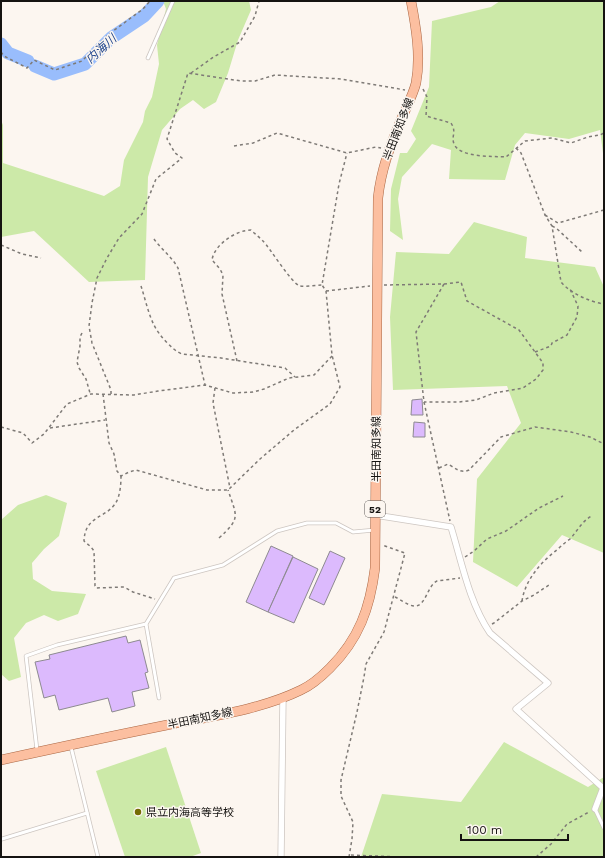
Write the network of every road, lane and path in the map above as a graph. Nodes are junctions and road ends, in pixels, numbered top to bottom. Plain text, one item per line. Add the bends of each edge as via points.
1 (150, 1) edge
2 (173, 1) edge
3 (259, 1) edge
4 (411, 1) edge
5 (1, 52) edge
6 (148, 58) dead end
7 (191, 73) junction
8 (414, 88) junction
9 (604, 133) edge
10 (234, 146) dead end
11 (516, 148) junction
12 (388, 150) junction
13 (347, 153) junction
14 (604, 210) edge
15 (545, 215) junction
16 (552, 226) junction
17 (154, 239) dead end
18 (1, 245) edge
19 (582, 252) dead end
20 (40, 258) dead end
21 (444, 284) junction
22 (322, 285) junction
23 (141, 286) dead end
24 (377, 286) junction
25 (570, 289) junction
26 (326, 291) junction
27 (604, 304) edge
28 (82, 332) dead end
29 (534, 352) junction
30 (198, 356) junction
31 (332, 356) junction
32 (237, 361) junction
33 (295, 378) junction
34 (205, 385) junction
35 (214, 388) junction
36 (90, 394) junction
37 (103, 394) junction
38 (110, 394) junction
39 (424, 402) junction
40 (106, 419) junction
41 (1, 427) edge
42 (50, 428) junction
43 (604, 444) edge
44 (439, 468) junction
45 (121, 476) junction
46 (230, 489) junction
47 (228, 490) junction
48 (563, 496) dead end
49 (375, 515) junction
50 (593, 515) dead end
51 (451, 528) junction
52 (375, 530) junction
53 (219, 538) dead end
54 (375, 542) junction
55 (460, 559) junction
56 (466, 578) junction
57 (549, 585) dead end
58 (394, 597) junction
59 (160, 601) junction
60 (522, 601) junction
61 (146, 624) junction
62 (484, 624) junction
63 (159, 698) dead end
64 (283, 698) junction
65 (70, 745) junction
66 (37, 752) junction
67 (1, 760) edge
68 (595, 809) junction
69 (87, 813) junction
70 (604, 828) edge
71 (2, 839) dead end
72 (350, 856) edge
73 (98, 857) edge
74 (281, 857) edge
75 (399, 857) edge
76 (536, 857) edge

1 - 5 path via 82,60 55,70 34,60 27,68
2 - 6 lane
3 - 7 path via 255,16 240,42
4 - 8 main road, 半田南知多線 / 52 via 418,52
7 - 8 path via 242,81 255,81 275,75 341,78
7 - 38 path via 188,73 167,139 175,153 182,158 156,179 142,214 119,238 98,278 89,326 92,343 111,390
8 - 11 path via 422,86 427,97 426,116 451,123 455,128 454,143 457,149 473,155 506,157
8 - 12 main road, 半田南知多線 / 52
9 - 11 path via 571,143 552,138 525,141
10 - 13 path via 253,143 277,133
11 - 15 path via 521,153
12 - 13 path via 376,147
12 - 24 main road, 半田南知多線 / 52 via 380,178 378,198
13 - 22 path via 339,184
14 - 15 path via 558,223
15 - 16 path
16 - 19 path
16 - 25 path via 561,282
17 - 30 path via 178,268
18 - 20 path
21 - 24 path
21 - 29 path via 461,282 467,301 519,330
21 - 39 path via 416,332
22 - 26 path
22 - 32 path via 296,284 262,240 251,230 240,231 226,240 212,260 222,275 222,294
23 - 30 path via 154,326 172,348 182,354
24 - 26 path
24 - 49 main road, 半田南知多線 / 52
25 - 27 path via 588,301
25 - 29 path via 578,306 578,317 567,335 551,346
26 - 31 path
28 - 36 path via 77,362
29 - 39 path via 543,364 543,370 536,379 523,388 476,400
30 - 32 path
30 - 34 path
31 - 33 path via 314,375
31 - 46 path via 340,387 330,404 260,458
32 - 33 path via 285,368
33 - 35 path via 252,392 233,393
34 - 35 path
34 - 38 path via 134,395
35 - 46 path via 213,403
36 - 37 path
36 - 42 path via 67,404
37 - 38 path
37 - 40 path
39 - 44 path
40 - 42 path
40 - 45 path via 109,444
41 - 42 path via 23,433 32,443
43 - 44 path via 571,432 535,427 501,437 465,472 448,464
44 - 51 path
45 - 47 path via 136,470 206,490
45 - 59 path via 121,485 114,506 91,523 84,534 84,541 94,551 95,586 124,588
46 - 47 path
47 - 53 path via 236,512 234,524
48 - 55 path via 539,508 506,531 487,539
49 - 51 street
49 - 52 main road, 半田南知多線 / 52
50 - 60 path via 537,569 525,587
51 - 55 street
52 - 54 main road, 半田南知多線 / 52
52 - 59 lane via 353,532 336,523 307,523 277,531 223,565 174,578
54 - 58 path via 405,553
54 - 64 main road, 半田南知多線 / 52 via 372,590 360,626 353,638 339,659 326,672 303,689
55 - 56 street
56 - 58 path via 437,581 418,606 412,606
56 - 62 street via 475,607
57 - 60 path
58 - 72 path via 384,632 366,664 341,780 341,796 353,822
59 - 61 lane
60 - 62 path via 494,623
61 - 63 lane
61 - 66 lane via 57,645 26,656
62 - 68 street via 490,633 548,683 516,709 603,788
64 - 65 main road, 半田南知多線 / 52 via 236,711
64 - 74 street
65 - 66 main road, 半田南知多線 / 52
65 - 69 lane
66 - 67 main road, 半田南知多線 / 52
68 - 70 lane
68 - 76 path via 567,824 551,844
69 - 71 lane
69 - 73 lane
72 - 75 path

